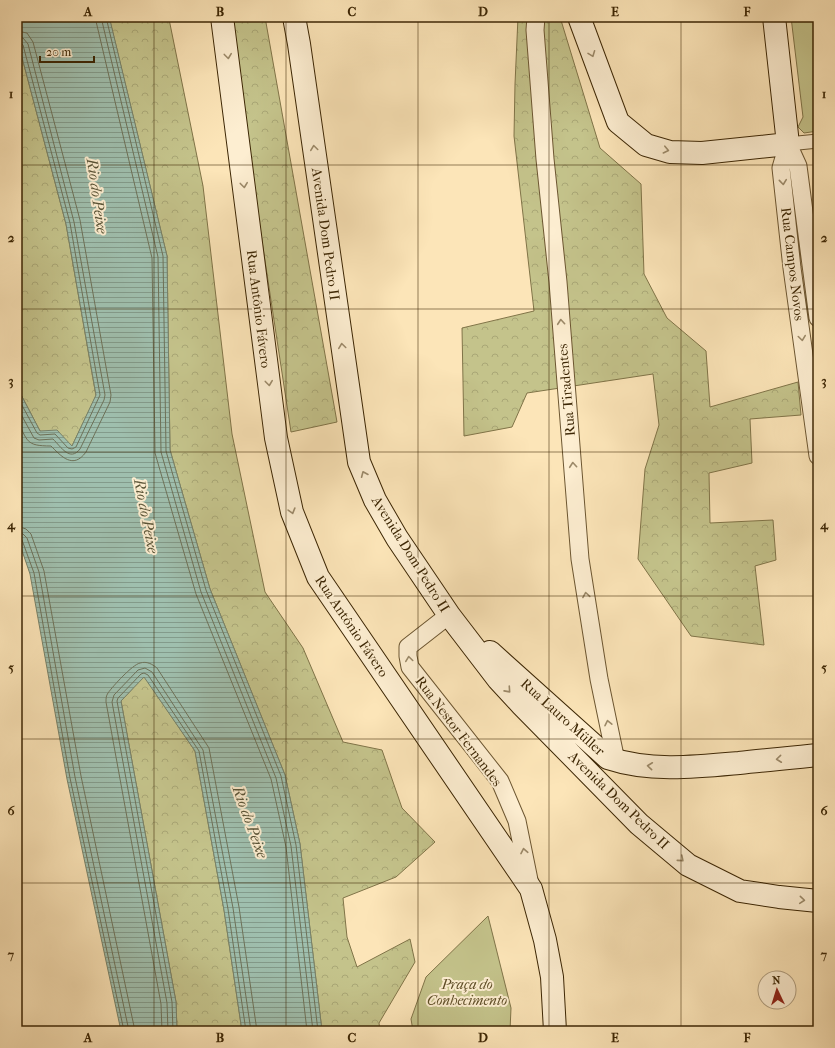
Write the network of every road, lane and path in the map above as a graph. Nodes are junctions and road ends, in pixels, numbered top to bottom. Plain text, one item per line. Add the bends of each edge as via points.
1 (222, 17) edge
2 (294, 17) edge
3 (536, 17) edge
4 (579, 17) edge
5 (774, 17) edge
6 (818, 141) edge
7 (788, 144) junction
8 (818, 318) edge
9 (818, 456) edge
10 (449, 615) junction
11 (818, 755) edge
12 (616, 761) junction
13 (531, 890) junction
14 (818, 901) edge
15 (555, 1031) edge

1 -> 13 main road, Rua Antônio Fávero via 276,438 292,512 318,577
10 -> 2 main road, Avenida Dom Pedro II via 397,538 375,500 359,462
12 -> 3 street, Rua Tiradentes via 599,679 580,559 558,282 545,159
4 -> 7 main road via 618,122 646,145 670,152 702,153
5 - 7 main road, Rua Campos Novos
6 - 7 street
7 - 8 street, Rua Campos Novos via 798,166
7 -> 9 street, Rua Campos Novos via 781,168
10 - 12 main road, Rua Lauro Müller via 608,758
13 -> 10 street, Rua Nestor Fernandes via 517,821 500,782 410,666 408,647
10 -> 14 main road, Avenida Dom Pedro II via 498,679 522,705 639,824 688,865 740,891
11 -> 12 main road, Rua Lauro Müller via 697,767 652,767
13 - 15 main road, Rua Antônio Fávero via 552,977

